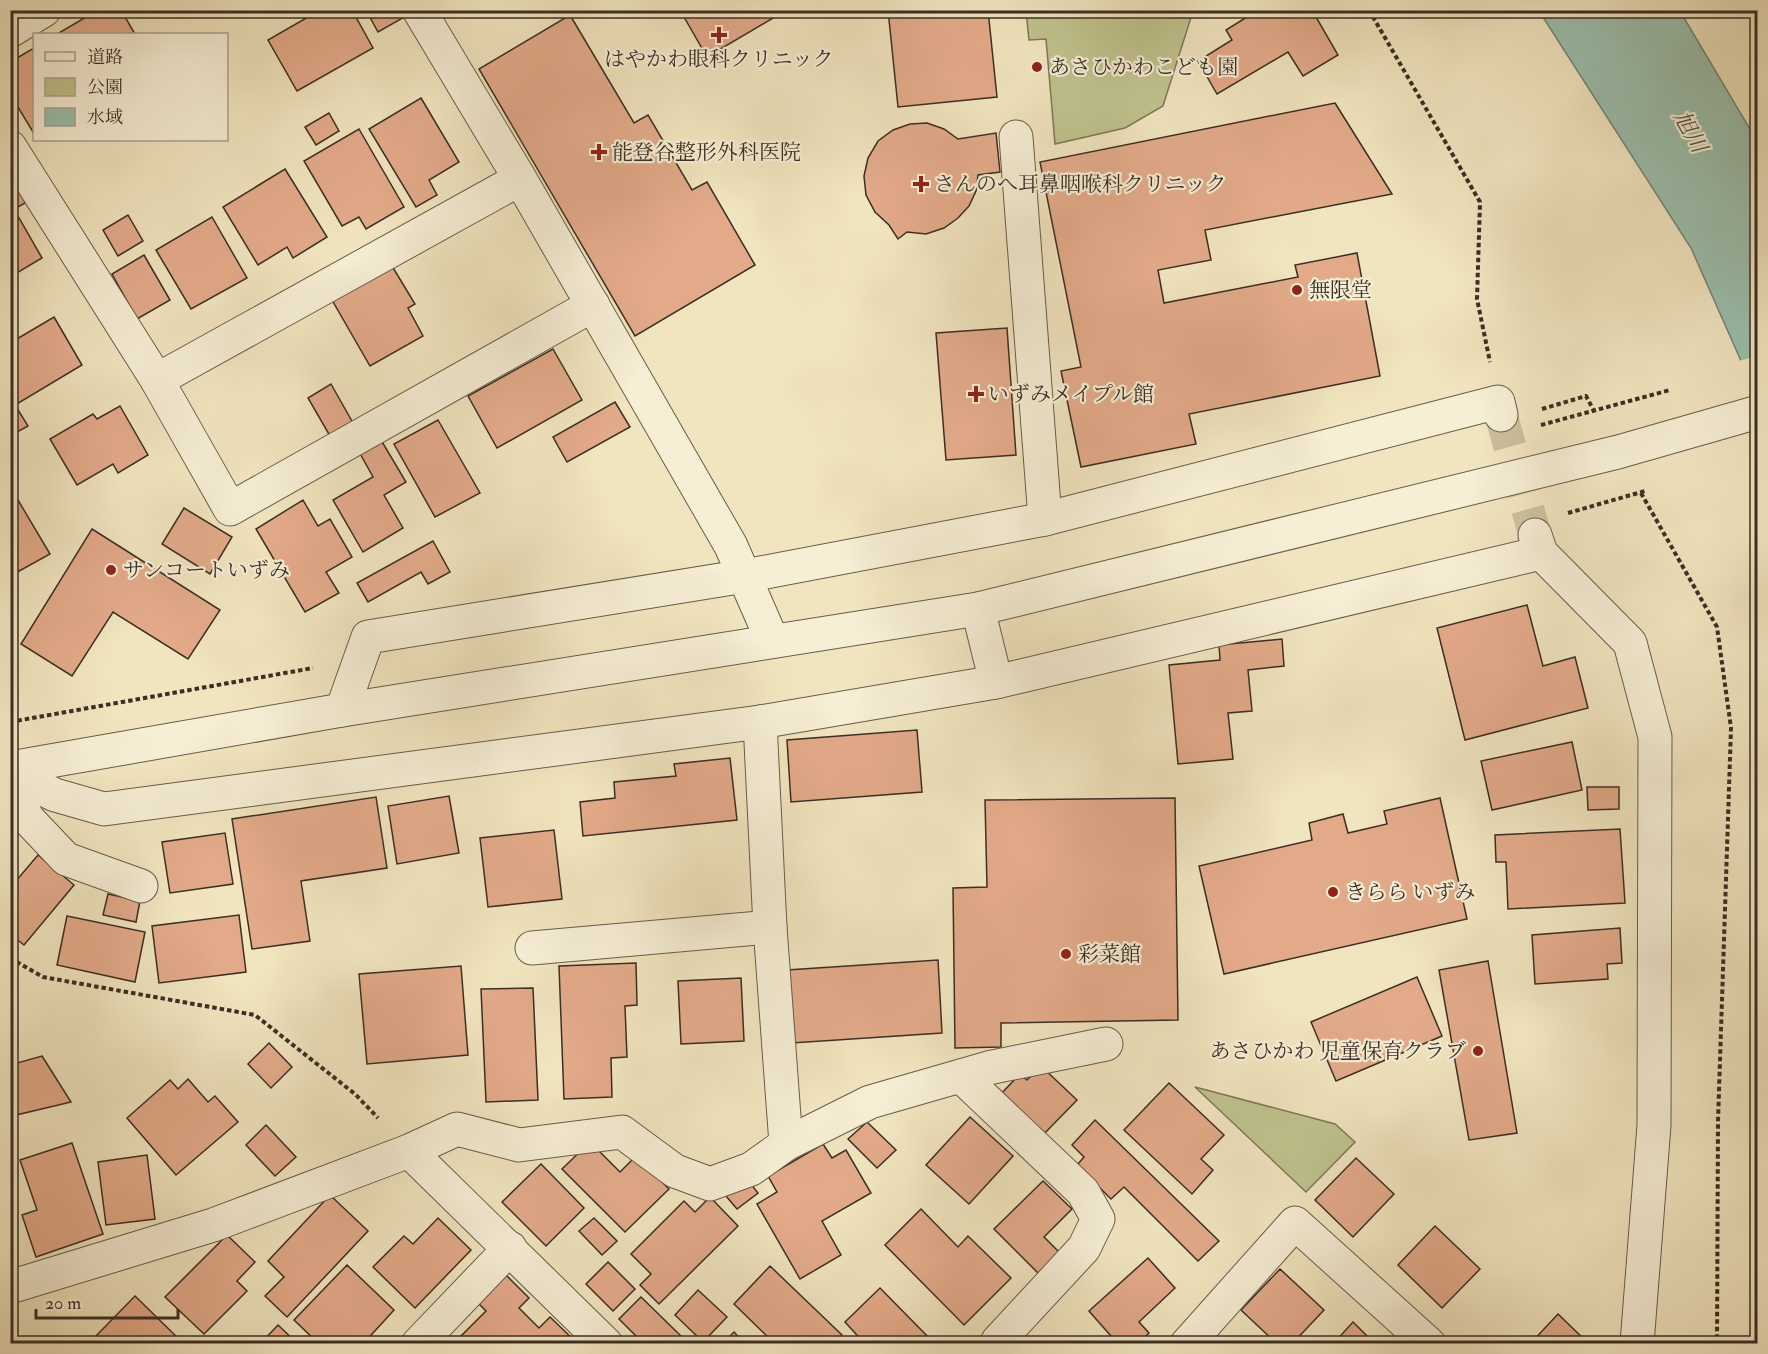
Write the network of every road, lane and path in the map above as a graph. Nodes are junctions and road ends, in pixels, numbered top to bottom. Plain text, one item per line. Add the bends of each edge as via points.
1 (44, 10) edge
2 (419, 10) edge
3 (1369, 10) edge
4 (10, 31) edge
5 (1016, 137) dead end
6 (13, 156) edge
7 (520, 179) junction
8 (592, 305) junction
9 (157, 380) junction
10 (1586, 396) dead end
11 (1499, 408) joint
12 (1758, 412) edge
13 (1632, 448) junction
14 (1045, 519) junction
15 (744, 576) junction
16 (978, 609) junction
17 (772, 640) junction
18 (996, 682) junction
19 (342, 710) junction
20 (760, 722) junction
21 (10, 768) edge
22 (10, 773) edge
23 (10, 784) edge
24 (141, 886) dead end
25 (770, 927) junction
26 (532, 948) dead end
27 (10, 958) edge
28 (1106, 1044) dead end
29 (961, 1076) junction
30 (786, 1144) junction
31 (410, 1151) junction
32 (510, 1248) junction
33 (10, 1287) edge
34 (418, 1344) edge
35 (606, 1344) edge
36 (999, 1344) edge
37 (1187, 1344) edge
38 (1429, 1344) edge
39 (1637, 1344) edge
40 (1717, 1344) edge

1 - 4 street
2 - 7 street
3 - 11 path via 1480,202 1478,299
5 - 14 street
6 - 9 street
7 - 8 street
7 - 9 street
8 - 9 street via 230,509
8 - 15 street via 731,546
10 - 13 path
11 - 14 street
12 - 13 street
13 - 16 street
13 - 40 path via 1717,627 1731,728 1718,1121
14 - 15 street
15 - 17 street
15 - 19 street via 368,638
16 - 17 street
16 - 18 street
17 - 19 street
18 - 20 street
18 - 39 street via 1538,544 1630,643 1655,737 1653,1125
19 - 21 street
20 - 22 street via 104,809 55,795
20 - 25 street
23 - 24 street via 28,819 66,859
25 - 26 street
25 - 30 street
27 - 31 path via 43,977 255,1015 355,1094
28 - 29 street
29 - 30 street via 870,1102
29 - 36 street via 1083,1192 1098,1219 1084,1248
30 - 31 street via 751,1169 710,1184 675,1171 622,1132 519,1144 457,1129
31 - 32 street
31 - 33 street via 213,1225
32 - 34 street
32 - 35 street
37 - 38 street via 1295,1223

